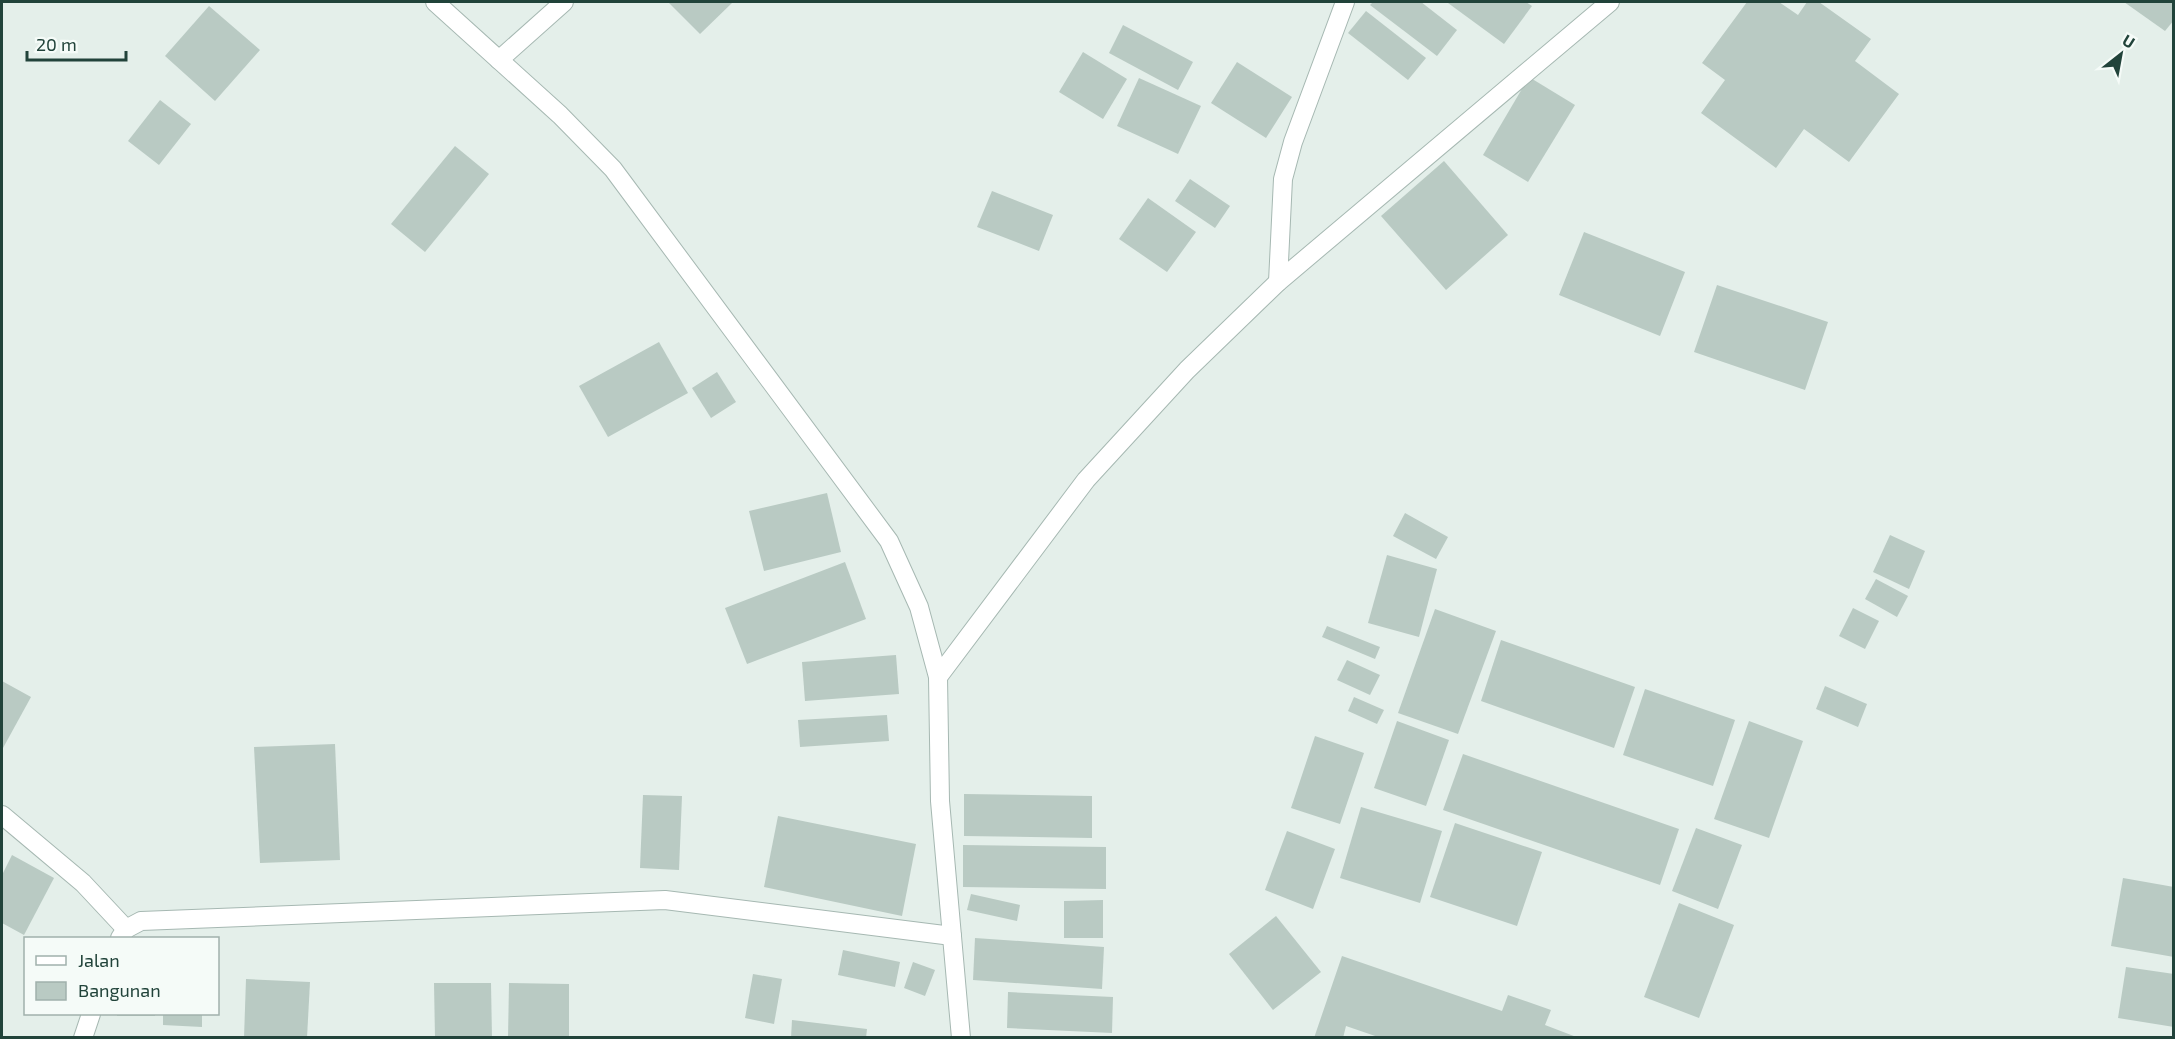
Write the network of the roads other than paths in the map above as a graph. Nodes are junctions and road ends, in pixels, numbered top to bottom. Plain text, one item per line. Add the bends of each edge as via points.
1 (435, 2) edge
2 (564, 2) edge
3 (1345, 2) edge
4 (1610, 2) edge
5 (499, 60) junction
6 (1278, 282) junction
7 (938, 677) junction
8 (2, 815) edge
9 (123, 934) edge
10 (952, 936) junction
11 (91, 1015) edge
12 (83, 1038) edge
13 (962, 1038) edge

1 - 5 street
2 - 5 street
3 - 6 street via 1283,179
4 - 6 street
5 - 7 street via 613,170 871,515 889,541 919,607
6 - 7 street via 1187,370 1086,480
7 - 10 street via 940,801
8 - 9 street via 83,883
9 - 10 street via 141,921 665,900
10 - 13 street
11 - 12 street

